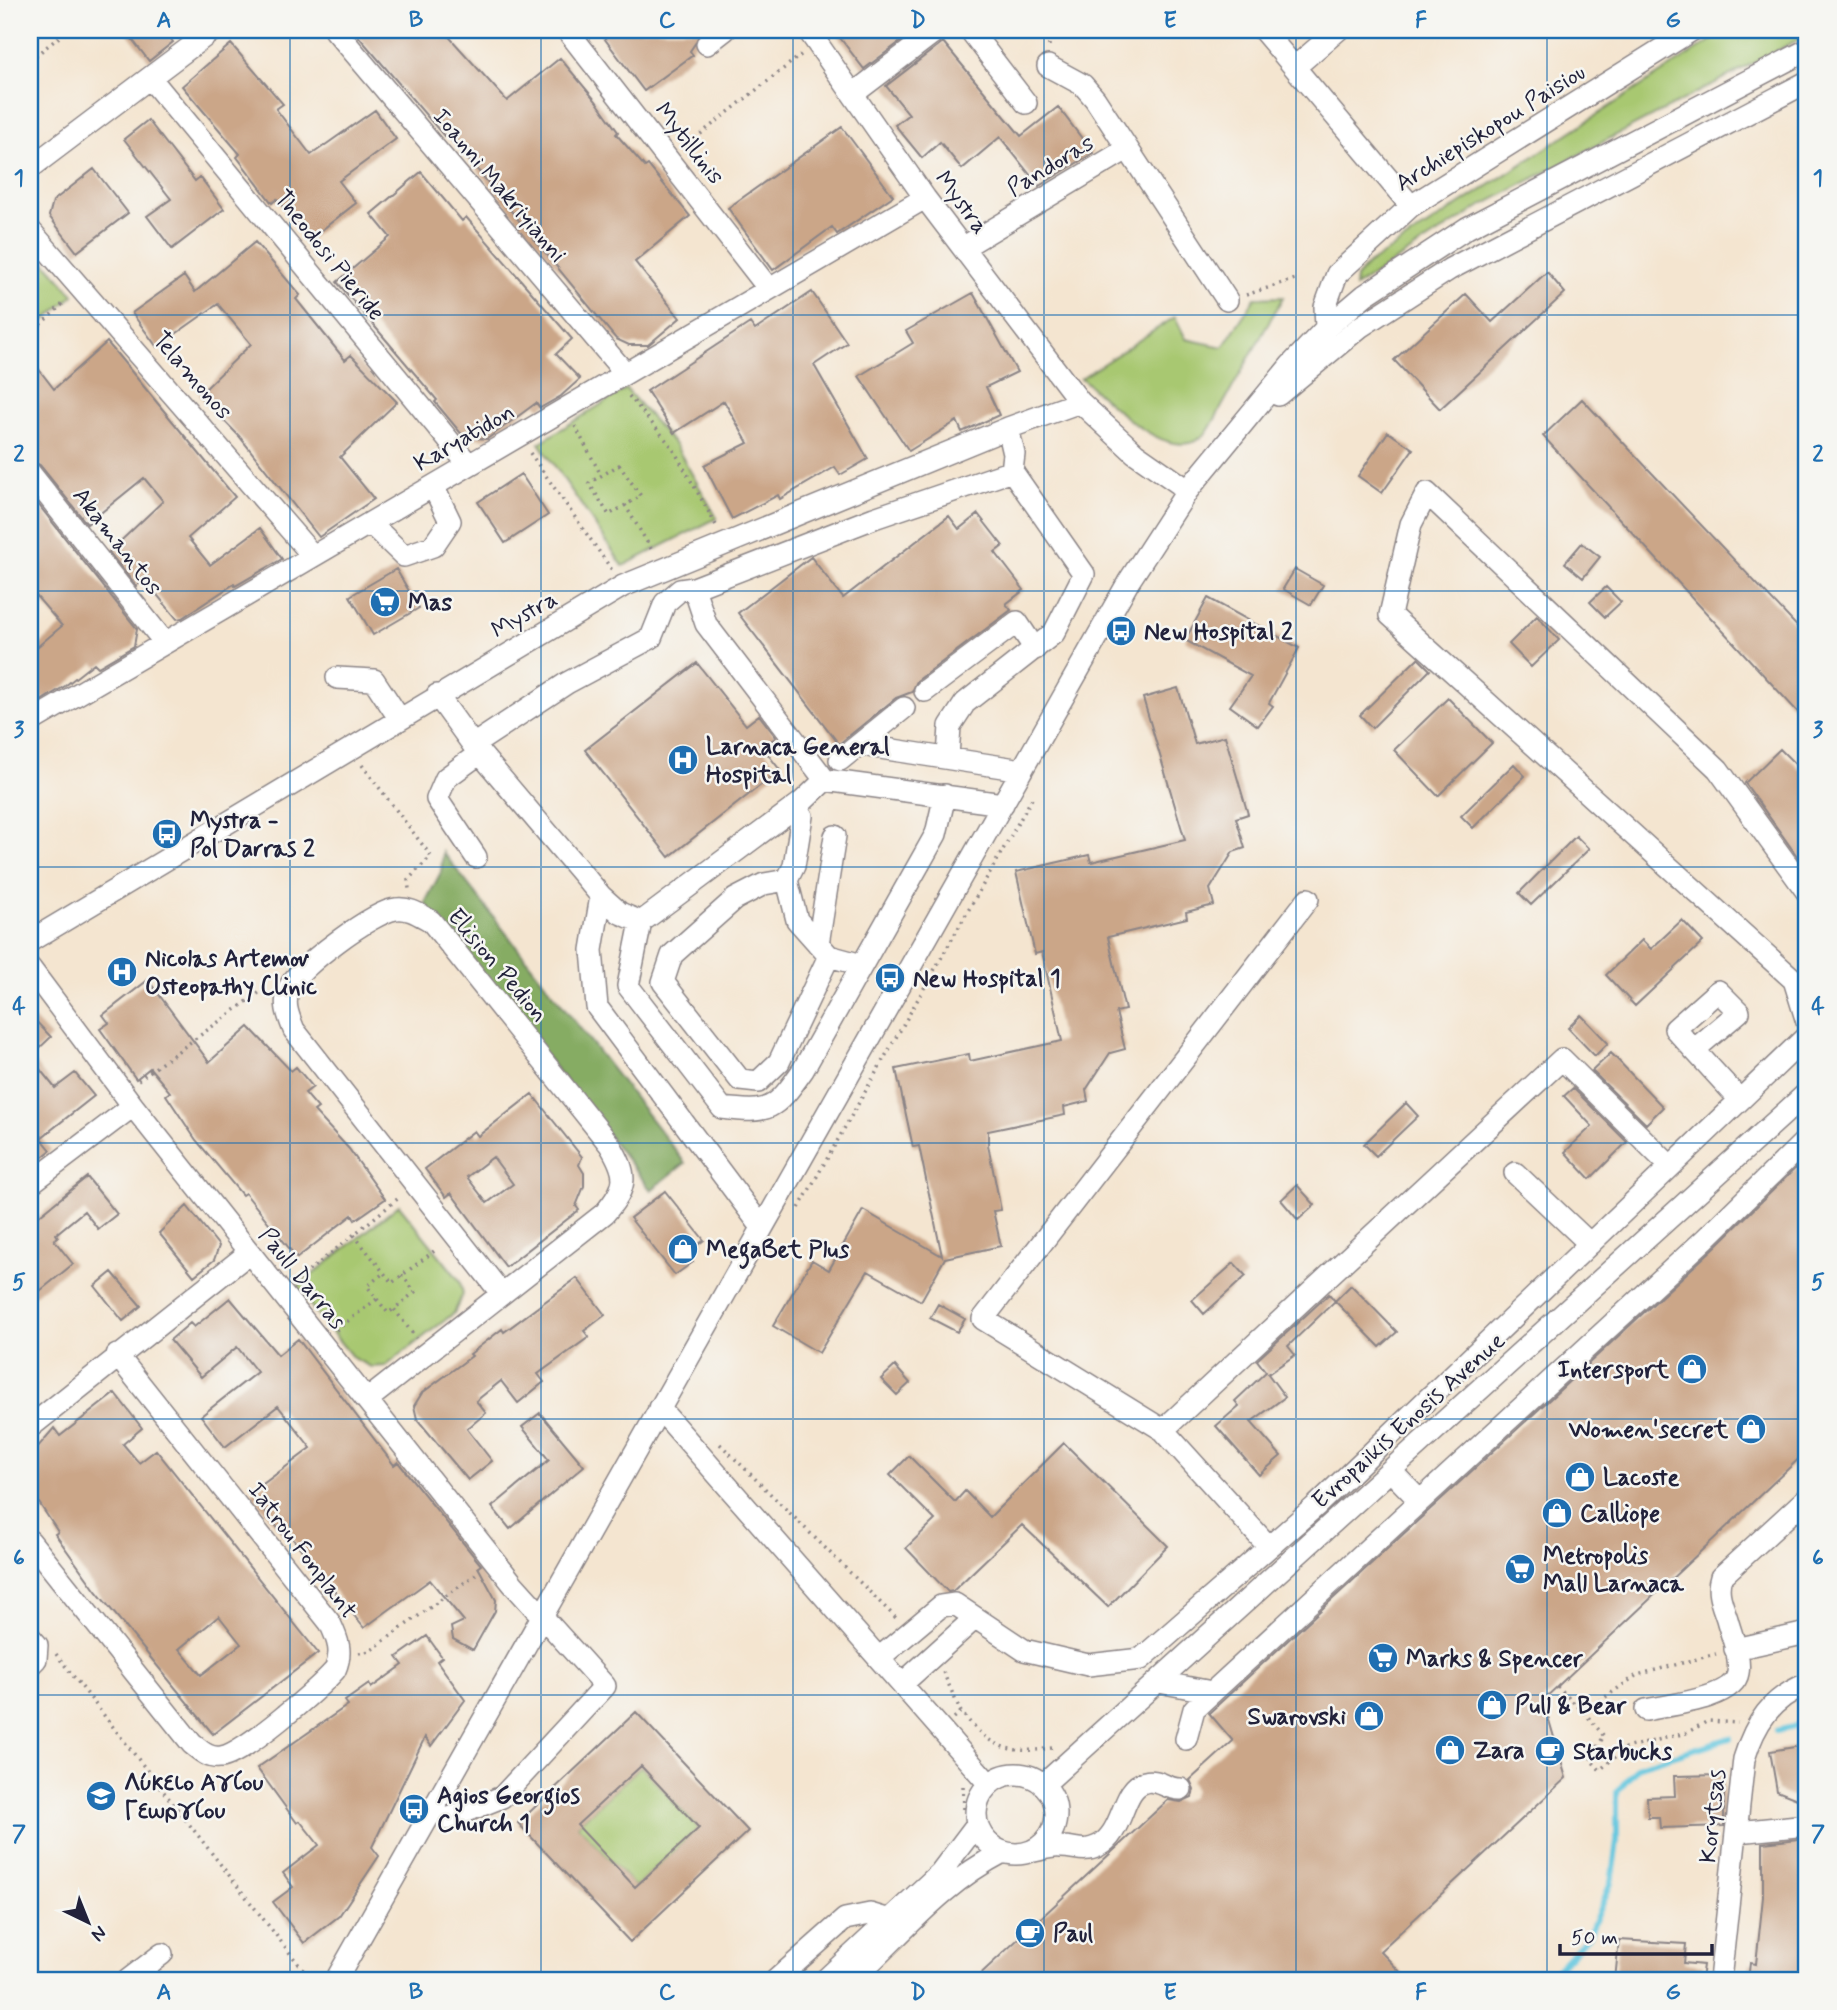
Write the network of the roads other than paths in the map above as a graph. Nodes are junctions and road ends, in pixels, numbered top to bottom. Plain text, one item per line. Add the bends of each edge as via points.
1 (213, 30) edge
2 (335, 30) edge
3 (567, 30) edge
4 (725, 30) edge
5 (937, 30) edge
6 (970, 30) edge
7 (1263, 30) edge
8 (1338, 30) edge
9 (1692, 30) edge
10 (813, 36) edge
11 (1669, 36) edge
12 (707, 44) dead end
13 (1807, 50) edge
14 (1048, 66) dead end
15 (1295, 67) junction
16 (151, 79) junction
17 (1807, 82) edge
18 (853, 94) junction
19 (1026, 103) dead end
20 (1127, 149) junction
21 (30, 168) edge
22 (925, 198) junction
23 (1411, 206) junction
24 (30, 230) edge
25 (964, 247) junction
26 (1337, 274) junction
27 (769, 289) junction
28 (1227, 300) road end
29 (1354, 305) junction
30 (1326, 328) junction
31 (623, 380) junction
32 (1080, 402) junction
33 (1249, 418) junction
34 (1008, 428) junction
35 (469, 465) junction
36 (1012, 471) junction
37 (30, 472) edge
38 (433, 486) junction
39 (1188, 490) junction
40 (370, 523) junction
41 (313, 556) junction
42 (694, 588) junction
43 (165, 643) junction
44 (1035, 649) junction
45 (337, 678) dead end
46 (925, 691) dead end
47 (437, 695) junction
48 (904, 708) dead end
49 (399, 718) junction
50 (30, 722) edge
51 (861, 745) junction
52 (477, 749) junction
53 (948, 757) junction
54 (840, 760) dead end
55 (1022, 770) junction
56 (825, 780) junction
57 (945, 795) junction
58 (1003, 804) junction
59 (802, 816) dead end
60 (835, 836) dead end
61 (476, 857) dead end
62 (787, 880) junction
63 (1807, 892) edge
64 (600, 897) junction
65 (1308, 899) dead end
66 (641, 922) junction
67 (30, 941) edge
68 (823, 950) junction
69 (862, 965) junction
70 (30, 968) edge
71 (1801, 973) edge
72 (1807, 1022) edge
73 (1807, 1035) edge
74 (1694, 1050) dead end
75 (1807, 1093) edge
76 (128, 1099) junction
77 (1740, 1100) junction
78 (1807, 1139) edge
79 (1670, 1166) junction
80 (1515, 1173) dead end
81 (30, 1184) edge
82 (761, 1226) junction
83 (1590, 1244) junction
84 (249, 1253) junction
85 (501, 1293) junction
86 (117, 1356) junction
87 (367, 1400) junction
88 (659, 1408) junction
89 (30, 1427) edge
90 (1163, 1430) junction
91 (1391, 1471) junction
92 (1807, 1498) edge
93 (1420, 1501) junction
94 (30, 1541) edge
95 (1269, 1548) junction
96 (540, 1617) junction
97 (974, 1619) junction
98 (906, 1631) junction
99 (1807, 1633) edge
100 (30, 1637) edge
101 (1735, 1649) junction
102 (879, 1658) junction
103 (30, 1665) edge
104 (936, 1665) junction
105 (1159, 1682) junction
106 (902, 1684) junction
107 (1807, 1684) edge
108 (1212, 1692) junction
109 (1646, 1710) dead end
110 (1185, 1739) dead end
111 (989, 1784) junction
112 (1043, 1785) junction
113 (1181, 1788) dead end
114 (447, 1819) dead end
115 (1055, 1823) junction
116 (977, 1824) junction
117 (1807, 1825) edge
118 (1738, 1832) junction
119 (1110, 1836) junction
120 (1003, 1852) junction
121 (1030, 1852) junction
122 (890, 1920) junction
123 (162, 1954) dead end
124 (128, 1980) edge
125 (336, 1980) edge
126 (775, 1980) edge
127 (825, 1980) edge
128 (852, 1980) edge
129 (1720, 1980) edge

1 - 16 street
2 - 31 street, Ioanni Makriyianni
3 - 27 street, Mytillinis
4 - 12 street
5 - 18 street
6 - 19 street
7 - 15 street
8 - 15 street
9 - 11 street, Archiepiskopou Paisiou
10 - 18 street, Mystra
11 - 23 street, Archiepiskopou Paisiou
13 - 29 street via 1467,228
14 - 20 street, Pandoras via 1083,85
15 - 23 street
16 - 21 street
16 - 35 street, Theodosi Pieride
17 - 33 street via 1450,269 1360,327
18 - 22 street, Mystra
20 - 25 street, Pandoras
20 - 28 street, Pandoras
22 - 25 street, Mystra
22 - 27 street, Karyatidon
23 - 26 street, Archiepiskopou Paisiou
24 - 41 street, Telamonos
25 - 32 street, Mystra
26 - 29 street via 1340,290
26 - 30 street, Archiepiskopou Paisiou via 1325,307
27 - 31 street, Karyatidon
29 - 30 street
30 - 33 street
31 - 35 street, Karyatidon
32 - 34 street, Mystra
32 - 39 street, Mystra via 1135,453
33 - 39 street
34 - 36 street via 1014,454
34 - 47 street, Mystra via 624,586
35 - 38 street, Karyatidon
36 - 42 street via 874,518
36 - 44 street via 1084,574 1054,634
37 - 43 street, Akamantos
38 - 40 street, Karyatidon
38 - 40 street via 450,521 433,546 404,556
39 - 55 street via 1129,581
40 - 41 street, Karyatidon
41 - 43 street, Karyatidon
42 - 52 street via 680,590 665,604 650,638 567,683
42 - 56 street via 706,624
43 - 50 street, Karyatidon
44 - 46 street via 1017,622
44 - 53 street via 965,703 950,726
45 - 49 street via 374,680
47 - 49 street, Mystra
47 - 52 street
48 - 51 street
49 - 67 street, Mystra
51 - 53 street
51 - 54 street
52 - 61 street via 446,778 437,799
52 - 64 street
53 - 55 street
55 - 58 street
56 - 57 street
56 - 66 street via 803,802
57 - 58 street
57 - 69 street via 936,834
58 - 82 street
59 - 62 street
60 - 68 street
62 - 68 street via 797,920
62 - 68 street via 764,884 735,899 672,955 663,982 740,1080 758,1082 779,1062
63 - 71 street via 1718,769 1427,493 1410,524 1390,615
64 - 66 street
64 - 82 street via 592,950 597,1007
65 - 90 street via 983,1320
66 - 69 street via 628,986 722,1108 759,1112 786,1095
68 - 69 street
70 - 76 street, Paull Darras
71 - 72 street
73 - 77 street
74 - 77 street
75 - 91 street, Evropaikis Enosis Avenue
76 - 81 street
76 - 84 street, Paull Darras
77 - 79 street
78 - 93 street
79 - 83 street
79 - 90 street via 1562,1059
80 - 83 street
82 - 88 street
83 - 95 street
84 - 86 street
84 - 87 street, Paull Darras
85 - 85 street, Elision Pedion via 605,1213 620,1195 621,1164 431,921 411,910 396,909 377,915 297,974 285,1007 294,1030
85 - 87 street, Elision Pedion
86 - 89 street
86 - 94 street, Iatrou Fonplant via 330,1623 340,1655 335,1670 246,1745 221,1758 206,1755 192,1744
87 - 96 street, Paull Darras
88 - 96 street
88 - 102 street
90 - 95 street
91 - 93 street
91 - 105 street, Evropaikis Enosis Avenue
92 - 101 street via 1721,1577 1718,1588
93 - 108 street
95 - 97 street via 1141,1659 1088,1665 1024,1650
96 - 114 street, Paull Darras via 605,1686 502,1797
96 - 125 street
97 - 98 street via 955,1604 942,1606
97 - 104 street
98 - 102 street
98 - 104 street
99 - 101 street
100 - 103 street via 37,1645 36,1659
101 - 109 street via 1738,1672 1733,1684 1722,1692
102 - 106 street
104 - 106 street
105 - 108 street
105 - 112 street, Evropaikis Enosis Avenue
106 - 111 street
107 - 118 street, Korytsas via 1770,1706 1754,1728 1744,1759
108 - 110 street via 1194,1709
111 - 112 street via 1012,1774
111 - 116 street via 976,1808
112 - 115 street via 1053,1798
113 - 119 street via 1141,1783 1129,1794 1119,1825
115 - 119 street via 1084,1838
115 - 121 street via 1042,1844
116 - 120 street via 990,1846
116 - 122 street via 940,1873
117 - 118 street
118 - 129 street, Korytsas
119 - 121 street via 1087,1850 1060,1846
120 - 121 street
120 - 128 street via 961,1875
122 - 126 street via 870,1914 845,1919
122 - 127 street
123 - 124 street

